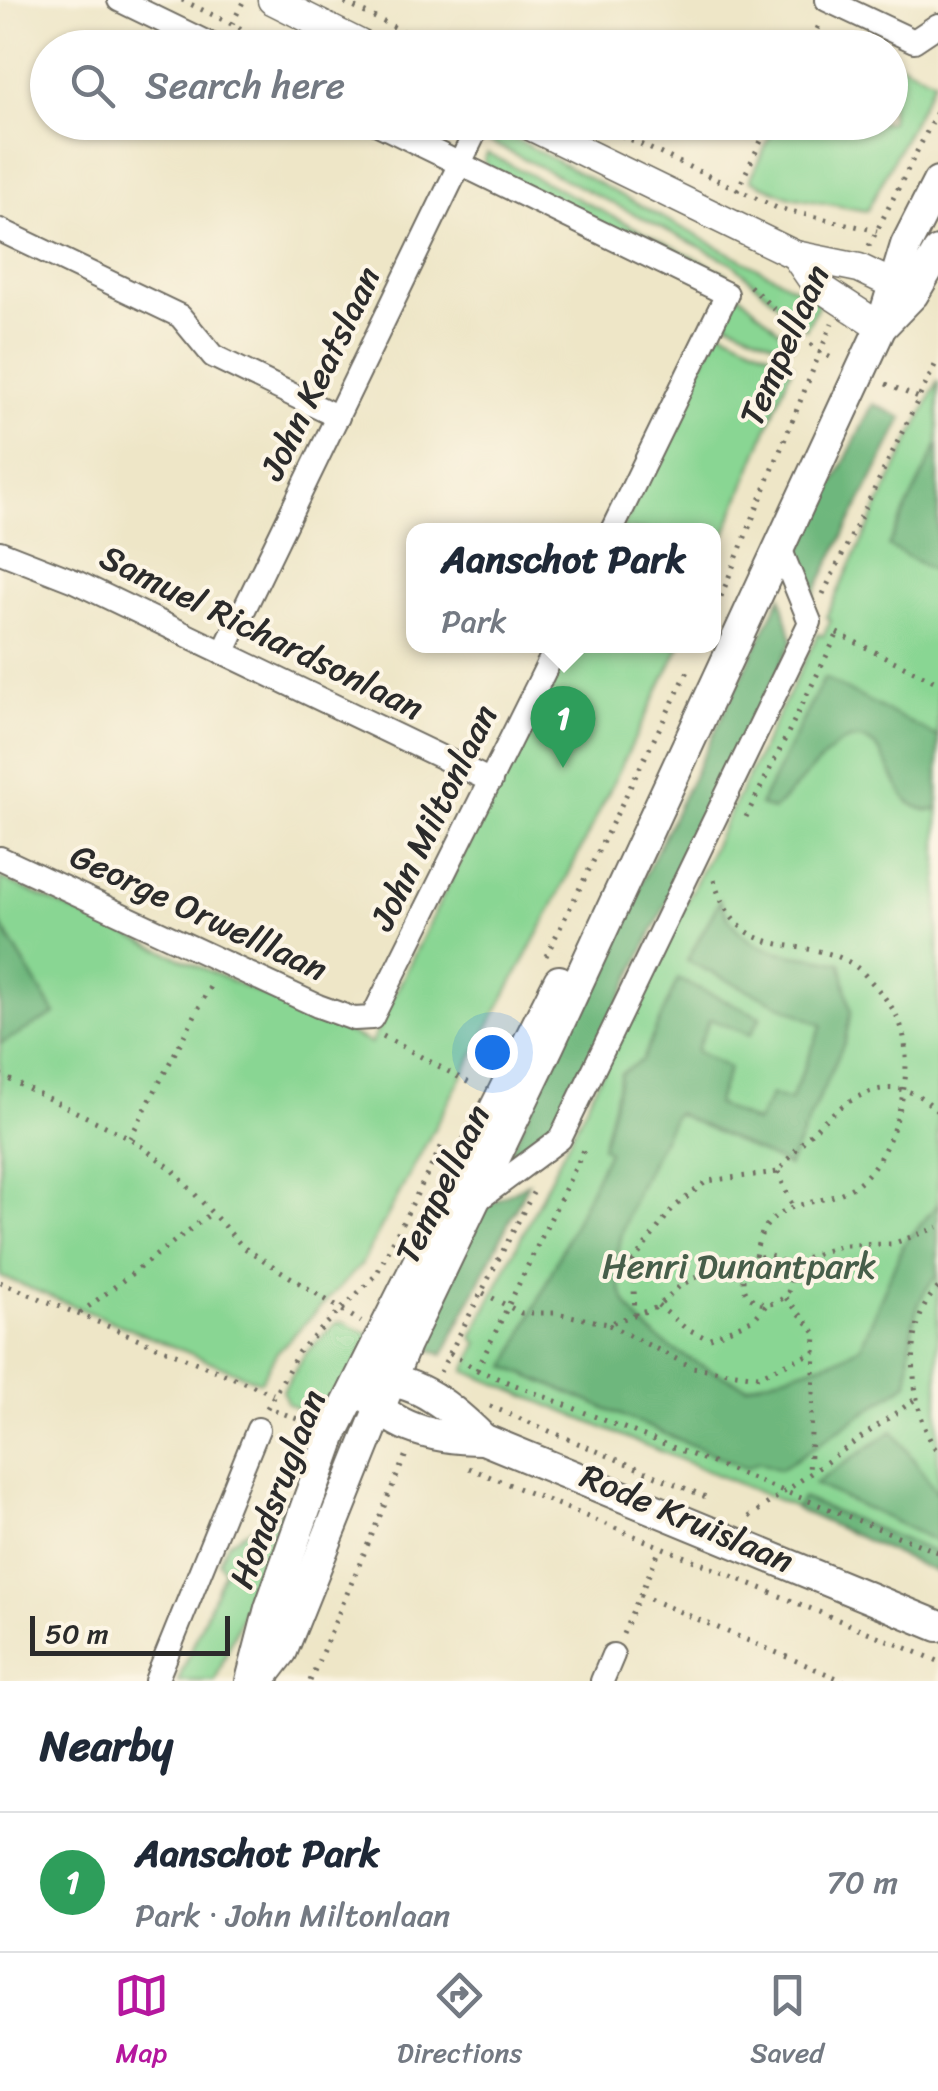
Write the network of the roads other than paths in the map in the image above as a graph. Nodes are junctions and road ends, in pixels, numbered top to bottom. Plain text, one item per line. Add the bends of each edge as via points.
1 (119, 0) edge
2 (272, 0) edge
3 (828, 0) edge
4 (938, 25) edge
5 (181, 30) edge
6 (332, 30) edge
7 (891, 30) edge
8 (908, 38) edge
9 (411, 140) edge
10 (471, 140) edge
11 (559, 140) edge
12 (460, 164) junction
13 (938, 182) edge
14 (0, 230) edge
15 (938, 252) edge
16 (795, 256) junction
17 (903, 288) junction
18 (882, 327) junction
19 (338, 417) junction
20 (615, 523) edge
21 (778, 544) junction
22 (0, 552) edge
23 (553, 653) edge
24 (223, 654) junction
25 (491, 781) junction
26 (649, 827) junction
27 (0, 858) edge
28 (372, 1018) joint
29 (475, 1202) junction
30 (392, 1378) junction
31 (359, 1384) junction
32 (379, 1410) junction
33 (258, 1430) dead end
34 (483, 1439) junction
35 (938, 1626) edge
36 (613, 1655) road end
37 (284, 1666) edge
38 (156, 1681) edge
39 (252, 1681) edge
40 (259, 1681) edge
41 (602, 1681) edge

1 - 5 street
2 - 6 street
3 - 7 street
4 - 8 street via 914,41
9 - 12 street
10 - 12 street, John Keatslaan
11 - 16 street
12 - 19 street, John Keatslaan
12 - 20 street via 727,294
13 - 17 main road, Tempellaan via 906,245
14 - 19 street via 180,316 213,356
15 - 17 main road, Tempellaan
16 - 17 street via 859,268
16 - 18 street via 815,284
17 - 18 main road, Tempellaan
18 - 21 main road, Tempellaan
19 - 24 street, John Keatslaan
21 - 26 main road, Tempellaan
21 - 29 street via 810,622 560,1140
22 - 24 street, Samuel Richardsonlaan
23 - 25 street, John Miltonlaan
24 - 25 street, Samuel Richardsonlaan
25 - 28 street, John Miltonlaan
26 - 29 main road, Tempellaan
26 - 31 main road, Tempellaan via 526,1040
27 - 28 street, George Orwelllaan via 318,1006
29 - 30 main road, Tempellaan
30 - 31 main road
30 - 32 main road, Tempellaan
30 - 34 main road, Rode Kruislaan via 456,1412
31 - 32 main road
31 - 39 main road, Hondsruglaan via 332,1434 270,1608
32 - 34 main road, Rode Kruislaan via 450,1439
32 - 37 main road, Hondsruglaan
33 - 38 street, Hondsruglaan
34 - 35 main road, Rode Kruislaan via 727,1522
36 - 41 street
37 - 40 main road, Hondsruglaan

